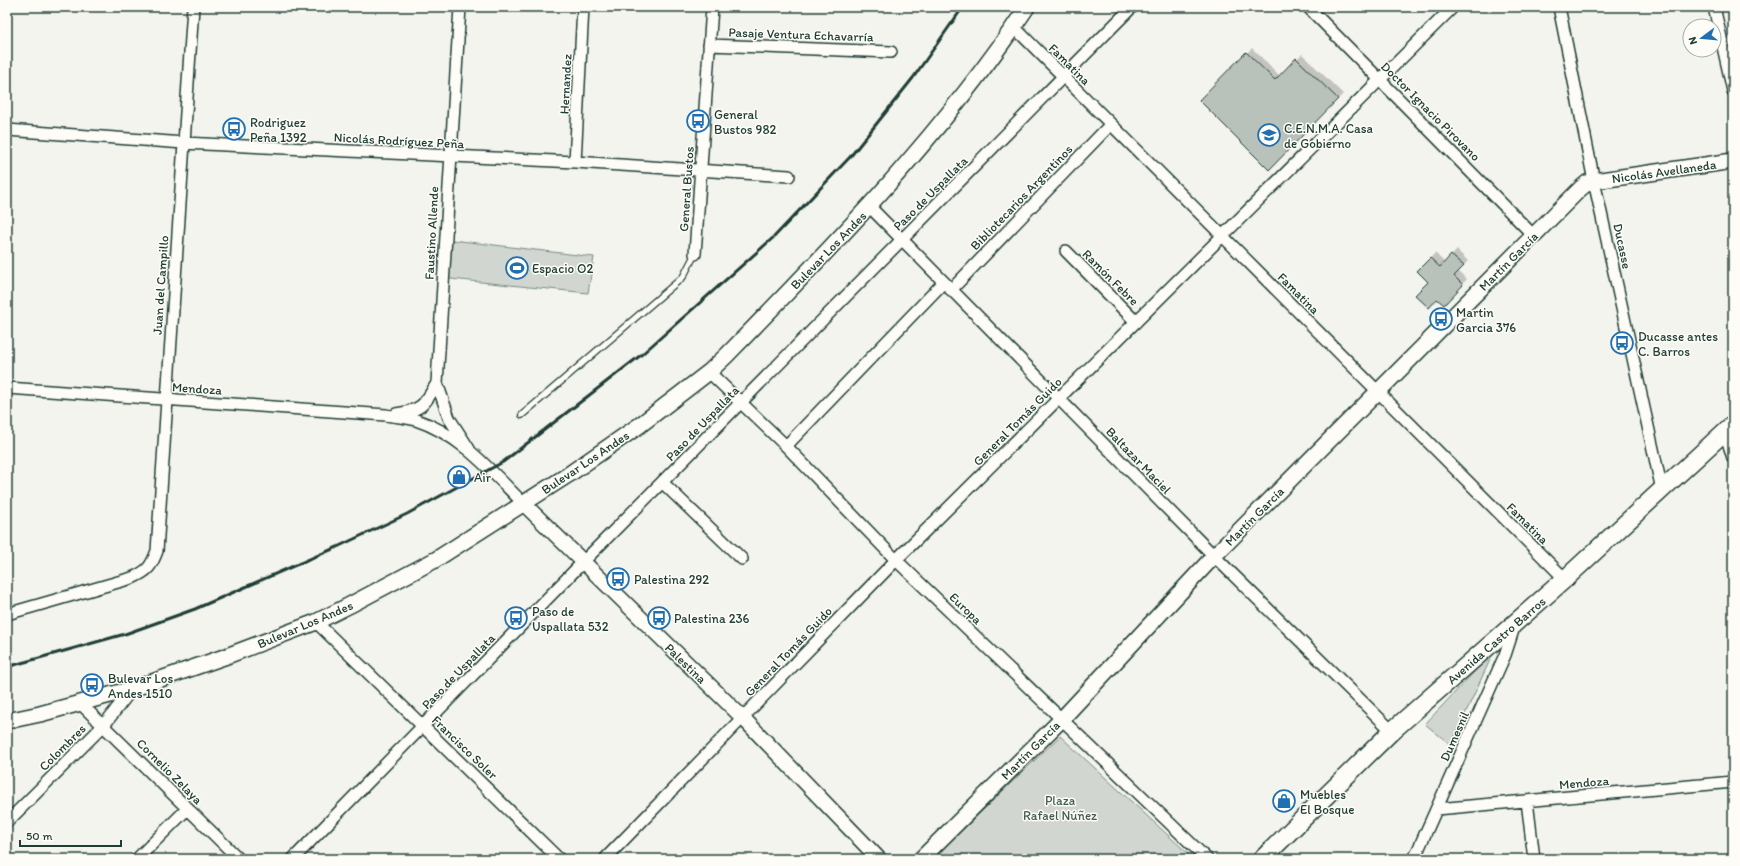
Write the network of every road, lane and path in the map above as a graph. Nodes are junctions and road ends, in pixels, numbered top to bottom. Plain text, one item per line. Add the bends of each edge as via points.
1 (193, 7) edge
2 (460, 7) edge
3 (583, 7) edge
4 (712, 7) edge
5 (1027, 7) edge
6 (1132, 7) edge
7 (1308, 7) edge
8 (1453, 7) edge
9 (1559, 7) edge
10 (1714, 7) edge
11 (1014, 27) junction
12 (710, 45) junction
13 (891, 52) dead end
14 (1063, 77) junction
15 (1380, 79) junction
16 (1733, 91) edge
17 (1111, 124) junction
18 (7, 130) edge
19 (184, 143) junction
20 (450, 156) junction
21 (1733, 161) edge
22 (575, 162) junction
23 (702, 171) junction
24 (789, 176) dead end
25 (1594, 181) junction
26 (870, 206) junction
27 (1221, 235) junction
28 (1533, 235) junction
29 (902, 241) junction
30 (1066, 251) dead end
31 (695, 254) joint
32 (948, 286) junction
33 (1136, 322) junction
34 (709, 372) junction
35 (437, 383) junction
36 (7, 388) edge
37 (1378, 392) junction
38 (1059, 399) junction
39 (167, 400) junction
40 (740, 403) junction
41 (386, 415) junction
42 (522, 415) dead end
43 (1729, 428) edge
44 (786, 446) junction
45 (472, 452) junction
46 (1733, 458) edge
47 (663, 483) junction
48 (1662, 490) junction
49 (523, 503) junction
50 (1214, 556) junction
51 (742, 559) dead end
52 (896, 560) junction
53 (583, 562) junction
54 (1565, 579) junction
55 (7, 614) edge
56 (316, 622) junction
57 (1516, 624) junction
58 (132, 689) junction
59 (80, 703) junction
60 (742, 718) junction
61 (1061, 720) junction
62 (7, 721) edge
63 (104, 725) junction
64 (424, 726) junction
65 (1392, 731) junction
66 (1733, 782) edge
67 (1526, 801) junction
68 (188, 808) junction
69 (1437, 809) junction
70 (7, 822) edge
71 (137, 859) edge
72 (239, 859) edge
73 (293, 859) edge
74 (559, 859) edge
75 (605, 859) edge
76 (879, 859) edge
77 (921, 859) edge
78 (1207, 859) edge
79 (1262, 859) edge
80 (1414, 859) edge
81 (1534, 859) edge

1 - 19 street, Juan del Campillo
2 - 20 street, Faustino Allende
3 - 22 street, Hernandez
4 - 12 street, General Bustos
5 - 11 main road, Bulevar Los Andes
6 - 14 street, Paso de Uspallata
7 - 15 street, Doctor Ignacio Pirovano
8 - 15 street, General Tomás Guido
9 - 25 street, Ducasse
10 - 16 street
11 - 14 street, Famatina
11 - 26 main road, Bulevar Los Andes via 955,106
12 - 13 street, Pasaje Ventura Echavarría
12 - 23 street, General Bustos
14 - 17 street, Famatina
14 - 29 street, Paso de Uspallata
15 - 27 street, General Tomás Guido
15 - 28 street, Doctor Ignacio Pirovano
17 - 27 street, Famatina
17 - 32 street, Bibliotecarios Argentinos
18 - 19 street, Nicolás Rodríguez Peña
19 - 20 street, Nicolás Rodríguez Peña
19 - 39 street, Juan del Campillo
20 - 22 street, Nicolás Rodríguez Peña
20 - 35 street, Faustino Allende
21 - 25 main road, Nicolás Avellaneda
22 - 23 street, Nicolás Rodríguez Peña
23 - 24 street, Nicolás Rodríguez Peña
23 - 31 street, General Bustos
25 - 28 main road, Martín García via 1580,189
25 - 48 street, Ducasse
26 - 29 street, Baltazar Maciel
26 - 34 main road, Bulevar Los Andes
27 - 33 street, General Tomás Guido
27 - 37 street, Famatina
28 - 37 main road, Martín García
29 - 32 street, Baltazar Maciel
29 - 40 street, Paso de Uspallata
30 - 33 street, Ramón Febre
31 - 42 lane via 683,277
32 - 38 street, Baltazar Maciel
32 - 44 street, Bibliotecarios Argentinos
33 - 38 street, General Tomás Guido
34 - 40 street, Europa
34 - 49 main road, Bulevar Los Andes via 568,475
35 - 41 street, Mendoza via 419,408 410,412
35 - 45 street, Faustino Allende via 449,418
36 - 39 street, Mendoza
37 - 50 main road, Martín García
37 - 54 street, Famatina
38 - 50 street, Baltazar Maciel
38 - 52 street, General Tomás Guido
39 - 41 street, Mendoza
39 - 55 street, Juan del Campillo via 157,551 152,565 145,572 132,578
40 - 44 street, Europa
40 - 47 street, Paso de Uspallata
41 - 45 street, Mendoza via 416,420
43 - 46 street
43 - 48 main road, Avenida Castro Barros
44 - 52 street, Europa
45 - 49 street, Palestina
47 - 51 street
47 - 53 street, Paso de Uspallata
48 - 54 main road, Avenida Castro Barros
49 - 53 street, Palestina
49 - 56 main road, Bulevar Los Andes via 435,560
50 - 61 main road, Martín García
50 - 65 street, Baltazar Maciel
52 - 60 street, General Tomás Guido
52 - 61 street, Europa
53 - 60 street, Palestina
53 - 64 street, Paso de Uspallata
54 - 57 main road, Avenida Castro Barros
56 - 58 main road, Bulevar Los Andes
56 - 64 street, Francisco Soler
57 - 65 main road, Avenida Castro Barros
57 - 69 street, Dumesnil via 1505,655
58 - 59 main road, Bulevar Los Andes
58 - 63 street, Colombres
59 - 62 main road, Bulevar Los Andes
59 - 63 street, Cornelio Zelaya
60 - 75 street, General Tomás Guido
60 - 76 street, Palestina
61 - 77 main road, Martín García
61 - 78 street, Europa
63 - 68 street, Cornelio Zelaya
63 - 70 street, Colombres
64 - 73 street, Paso de Uspallata
64 - 74 street, Francisco Soler
65 - 79 main road, Avenida Castro Barros
66 - 67 street, Mendoza
67 - 69 street, Mendoza
67 - 81 street
68 - 71 street
68 - 72 street, Cornelio Zelaya
69 - 80 street, Dumesnil

